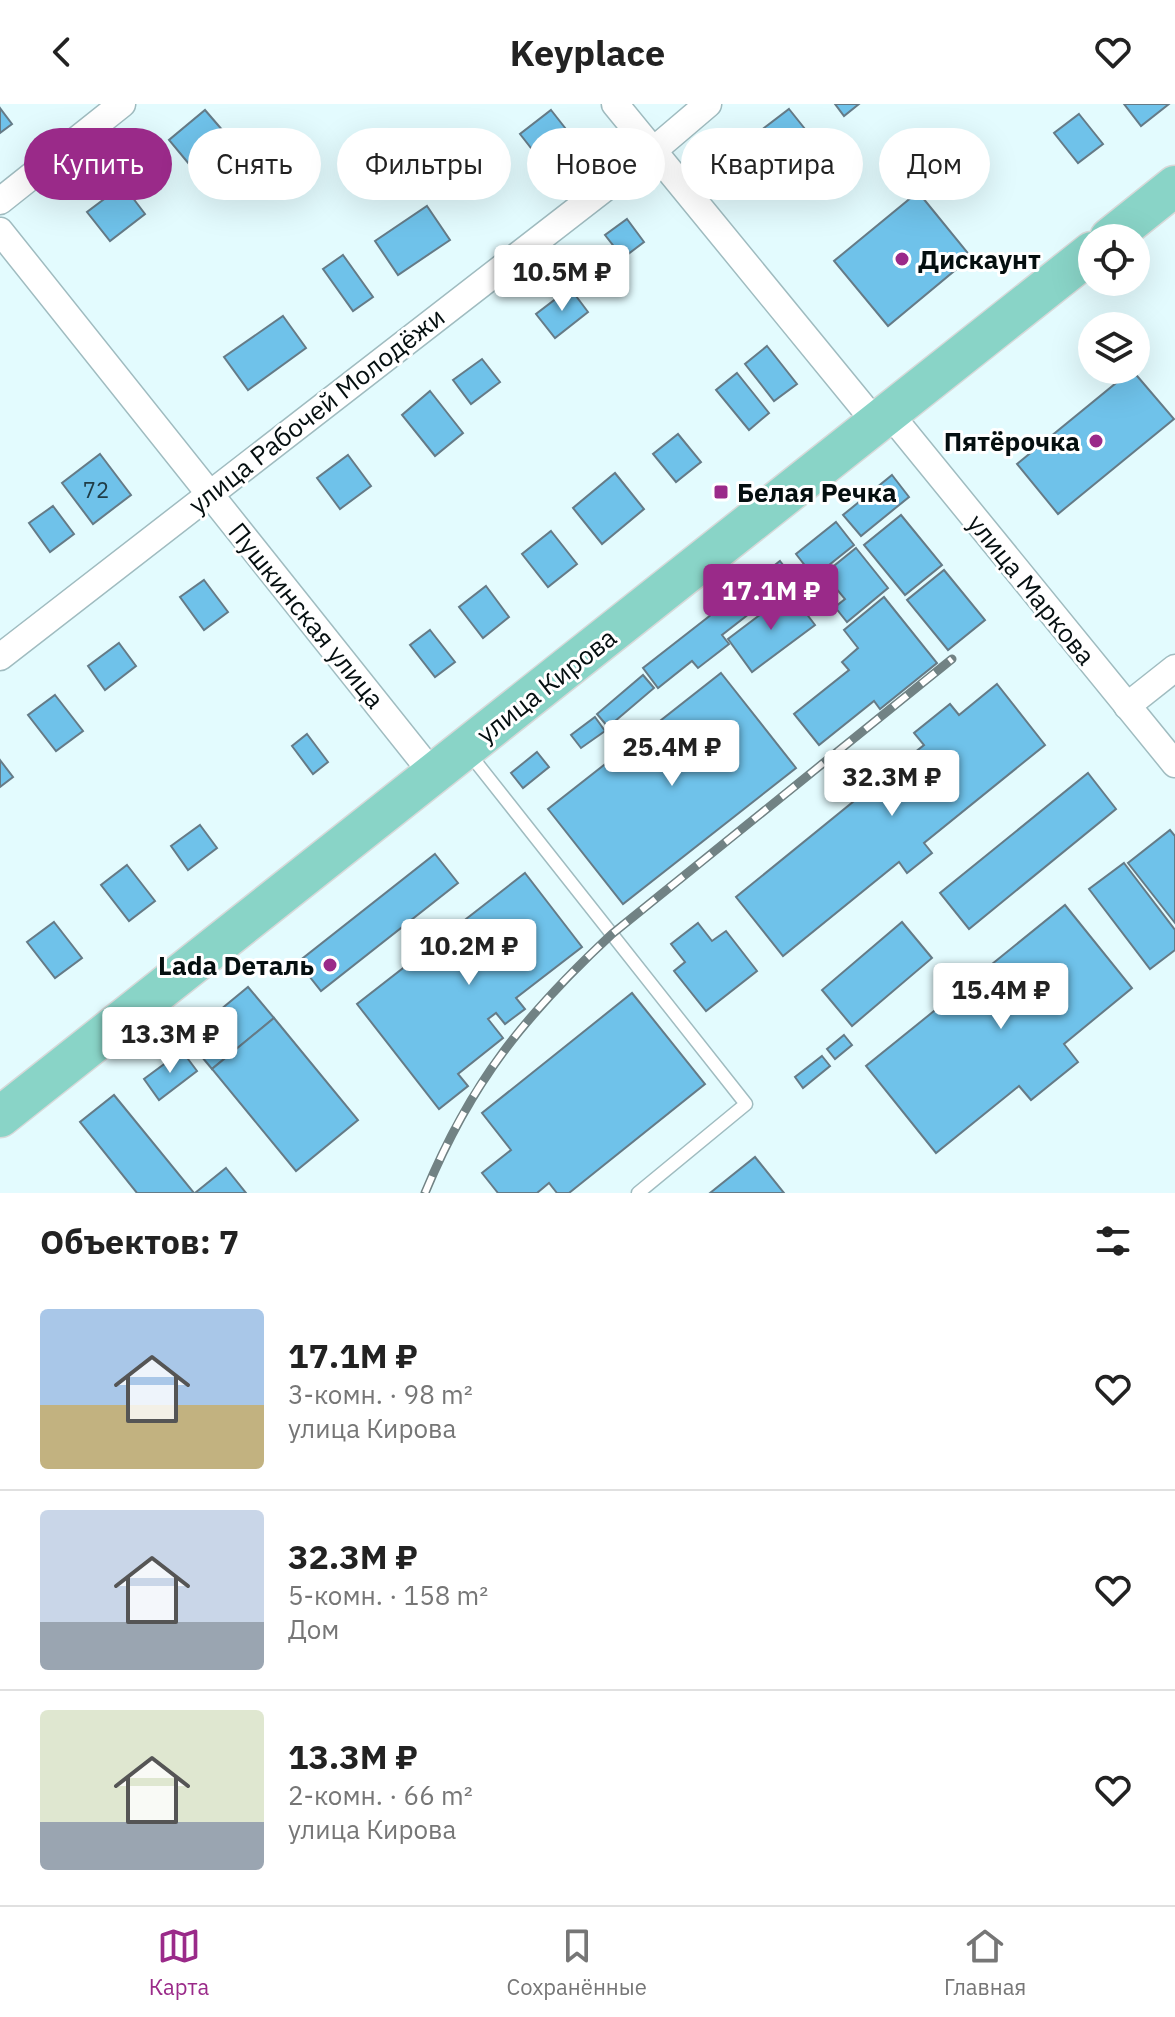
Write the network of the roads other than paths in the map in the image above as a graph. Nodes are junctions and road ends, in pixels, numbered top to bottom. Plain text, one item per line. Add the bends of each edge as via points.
1 (122, 104) edge
2 (615, 104) edge
3 (708, 104) edge
4 (635, 128) edge
5 (665, 141) edge
6 (665, 163) edge
7 (1175, 186) edge
8 (589, 200) edge
9 (0, 201) edge
10 (1128, 224) edge
11 (0, 231) edge
12 (1078, 263) edge
13 (882, 418) junction
14 (209, 492) junction
15 (0, 657) edge
16 (1175, 668) edge
17 (1127, 706) junction
18 (465, 749) junction
19 (1175, 764) edge
20 (433, 774) junction
21 (0, 1117) edge
22 (638, 1193) edge

1 - 9 street
2 - 4 street, улица Маркова
3 - 5 street, улица Рабочей Молодёжи
6 - 13 street, улица Маркова
7 - 10 main road
8 - 14 street, улица Рабочей Молодёжи
11 - 14 street, Пушкинская улица
12 - 13 main road, улица Кирова
13 - 17 street, улица Маркова
13 - 18 main road, улица Кирова
14 - 15 street, улица Рабочей Молодёжи
14 - 20 street, Пушкинская улица
16 - 17 street
17 - 19 street, улица Маркова
18 - 20 main road, улица Кирова
18 - 22 lane via 746,1104
20 - 21 main road, улица Кирова

